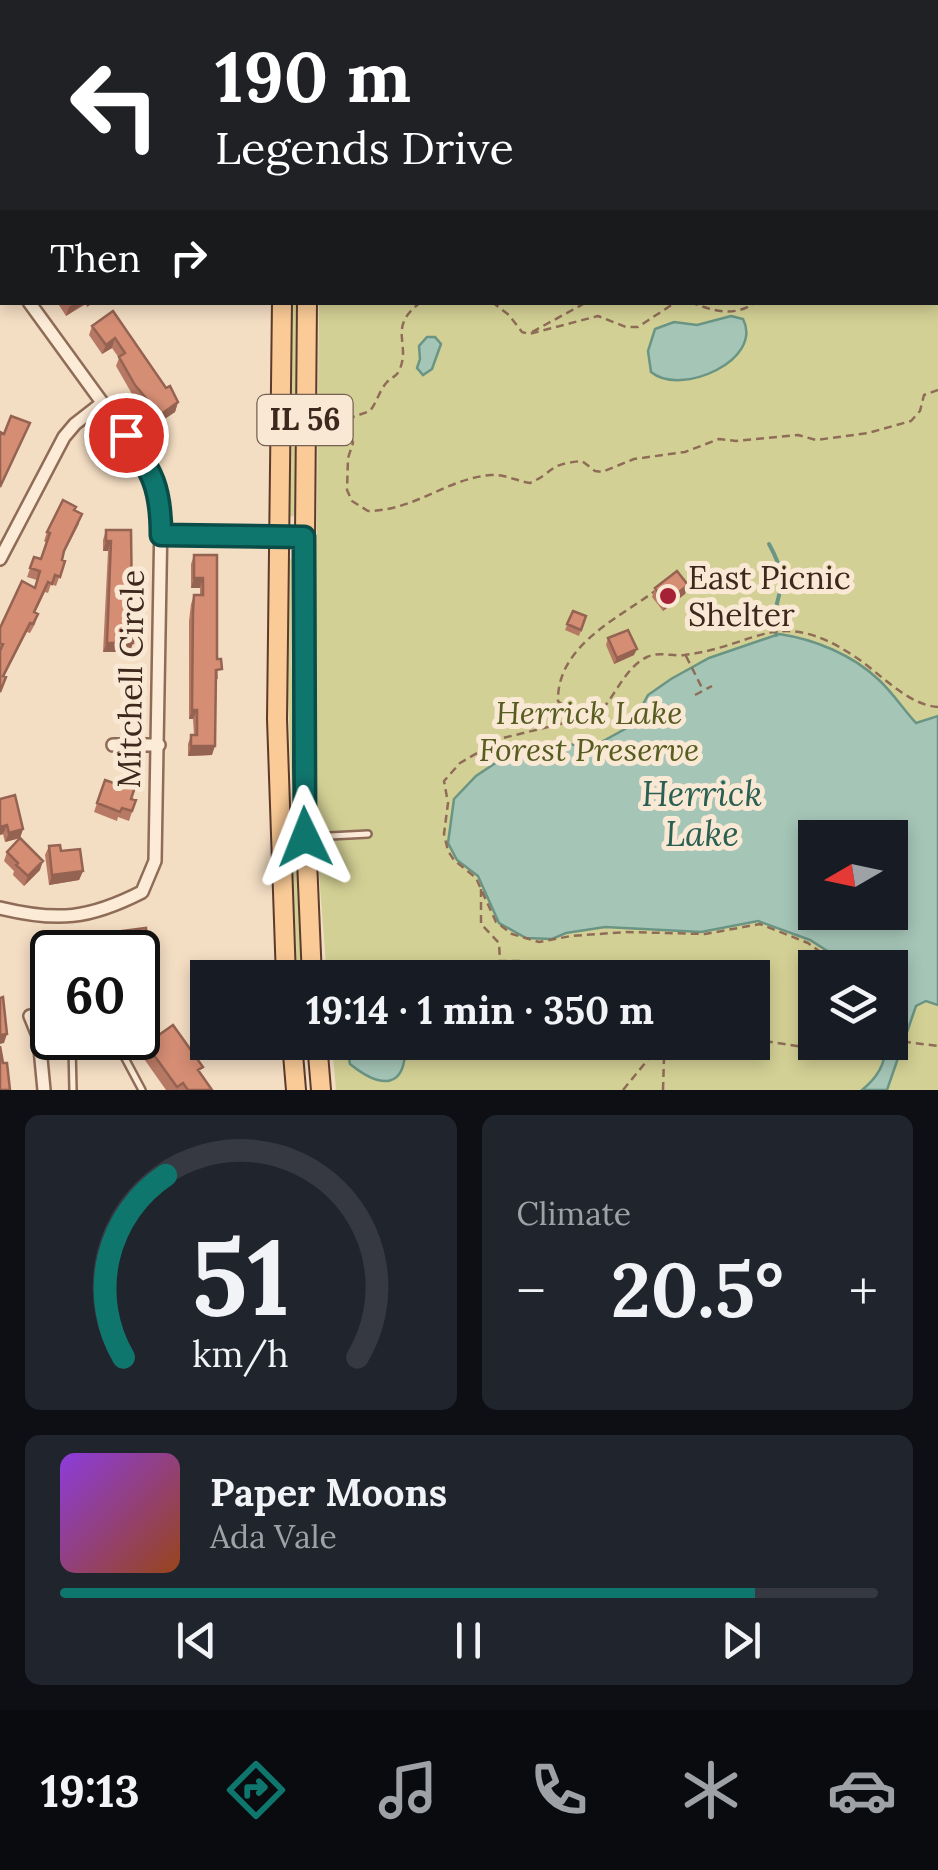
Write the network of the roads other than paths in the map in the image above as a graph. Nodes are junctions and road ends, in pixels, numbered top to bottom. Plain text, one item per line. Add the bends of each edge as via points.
1 (31, 305) edge
2 (282, 305) edge
3 (307, 305) edge
4 (102, 403) junction
5 (161, 535) junction
6 (278, 536) junction
7 (304, 537) junction
8 (0, 559) edge
9 (112, 745) dead end
10 (158, 745) junction
11 (368, 834) dead end
12 (305, 837) junction
13 (280, 838) junction
14 (0, 908) edge
15 (285, 960) edge
16 (311, 960) edge
17 (41, 1060) edge
18 (294, 1060) edge
19 (319, 1060) edge
20 (44, 1090) edge
21 (73, 1090) edge
22 (142, 1090) edge
23 (296, 1090) edge
24 (322, 1090) edge

1 - 4 street, Mitchell Circle
2 - 6 main road, IL 56
3 - 7 main road, IL 56
4 - 5 street, Mitchell Circle via 149,467 161,504
4 - 8 street via 64,437
5 - 6 street
5 - 10 street, Mitchell Circle
6 - 7 street
6 - 13 main road, IL 56
7 - 12 main road, IL 56
9 - 10 street
10 - 14 street, Mitchell Circle via 155,861 142,892 92,914 53,918
11 - 12 lane
12 - 13 lane
12 - 16 main road, IL 56
13 - 15 main road, IL 56
17 - 20 street
18 - 23 main road
19 - 24 main road
21 - 22 lane via 72,1047 118,1047

